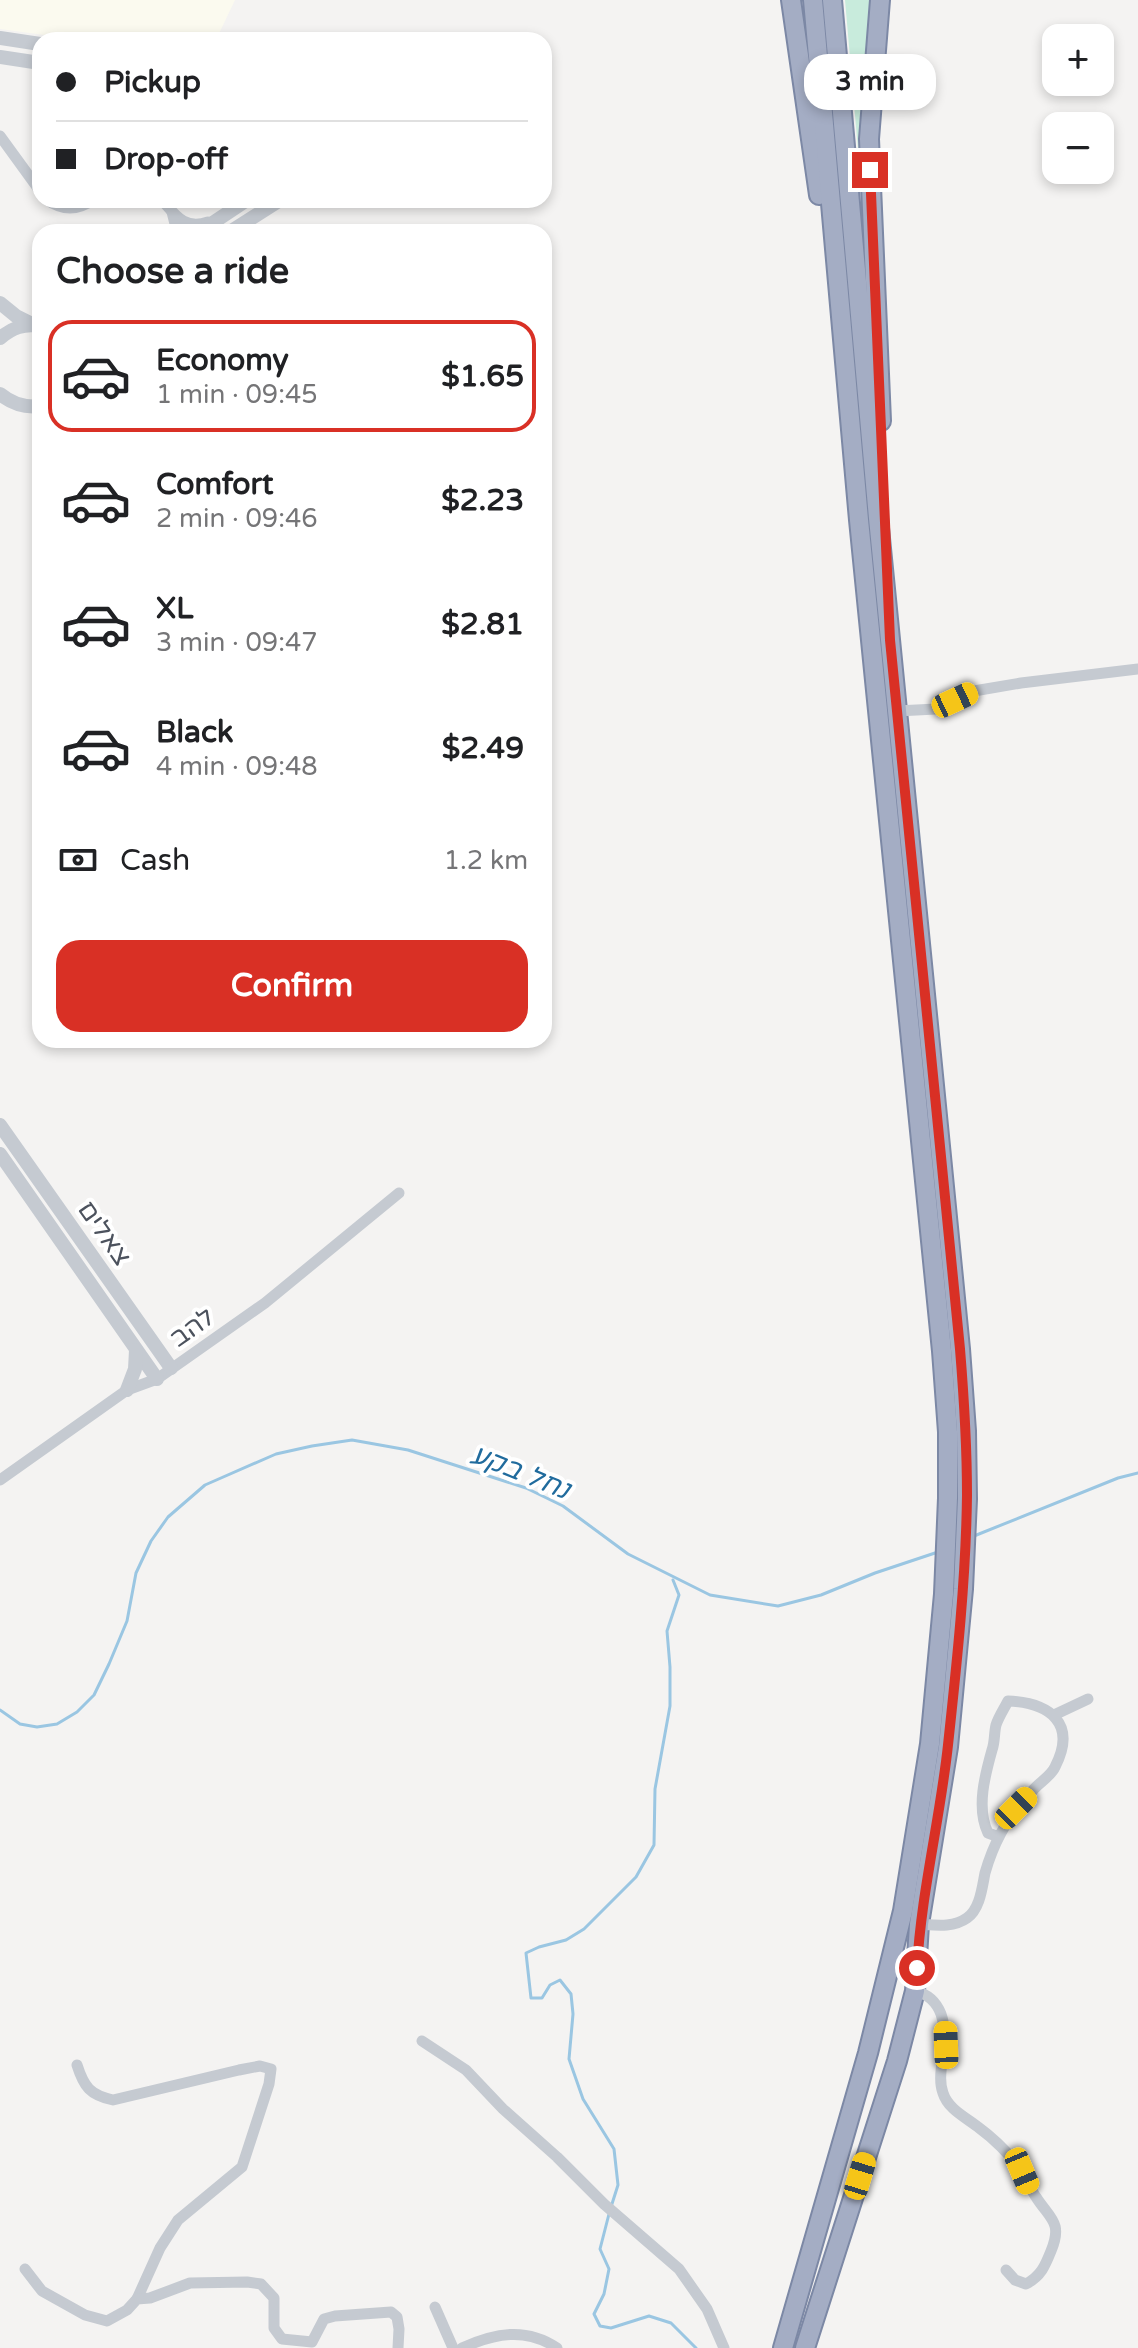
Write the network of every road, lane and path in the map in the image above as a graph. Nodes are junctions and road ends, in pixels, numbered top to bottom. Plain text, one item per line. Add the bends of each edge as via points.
1 (791, 0) edge
2 (813, 0) edge
3 (832, 0) edge
4 (880, 0) edge
5 (0, 38) edge
6 (32, 43) edge
7 (0, 57) edge
8 (32, 62) edge
9 (0, 136) edge
10 (32, 180) edge
11 (169, 208) edge
12 (234, 208) edge
13 (268, 208) edge
14 (172, 211) junction
15 (220, 217) junction
16 (175, 224) edge
17 (192, 224) edge
18 (199, 224) edge
19 (210, 224) edge
20 (242, 224) edge
21 (0, 303) edge
22 (32, 323) edge
23 (32, 326) edge
24 (0, 338) edge
25 (0, 394) edge
26 (16, 404) junction
27 (0, 405) edge
28 (32, 407) edge
29 (850, 415) junction
30 (890, 640) junction
31 (1138, 669) edge
32 (897, 711) junction
33 (0, 1125) edge
34 (0, 1154) edge
35 (399, 1193) dead end
36 (136, 1349) junction
37 (171, 1368) junction
38 (157, 1379) junction
39 (127, 1390) junction
40 (0, 1480) edge
41 (958, 1498) junction
42 (1088, 1699) dead end
43 (1054, 1715) junction
44 (999, 1837) junction
45 (919, 1924) junction
46 (915, 1991) junction
47 (422, 2041) dead end
48 (77, 2065) dead end
49 (25, 2269) dead end
50 (1006, 2270) dead end
51 (137, 2299) junction
52 (435, 2307) dead end
53 (311, 2345) edge
54 (398, 2348) edge
55 (453, 2348) edge
56 (462, 2348) edge
57 (557, 2348) edge
58 (724, 2348) edge
59 (783, 2348) edge
60 (805, 2348) edge

1 - 29 highway
2 - 29 highway
3 - 30 highway
4 - 30 highway via 869,139
5 - 6 street
7 - 8 street
9 - 10 street
11 - 14 street
12 - 15 street
13 - 20 street
14 - 16 street
14 - 17 street
15 - 18 street
15 - 19 street
21 - 22 street
23 - 24 street
25 - 26 street
26 - 27 street
26 - 28 street
29 - 41 highway
30 - 32 highway
31 - 32 street via 974,691 936,709
32 - 41 highway via 960,1349 966,1431
33 - 37 street, צאלים
34 - 36 street, צאלים
35 - 37 street, להב via 265,1303
36 - 38 street, צאלים
36 - 39 street
37 - 38 street, להב
38 - 39 street, להב
39 - 40 street, להב
41 - 45 highway via 963,1589 948,1747
41 - 59 highway via 930,1744 903,1911
42 - 43 street
43 - 44 street via 1064,1738 1054,1770 1016,1808
43 - 44 street via 1008,1701 996,1725 982,1812 988,1833
44 - 45 street via 968,1918 944,1926
45 - 46 highway
46 - 50 street via 927,1994 938,2006 945,2025 943,2094 1022,2171 1055,2223 1056,2238 1035,2279 1026,2284
46 - 60 highway
47 - 58 street via 466,2070 679,2269 707,2309
48 - 51 street via 97,2097 113,2100 239,2070 271,2069 242,2167 178,2220
49 - 51 street via 42,2291 107,2321
51 - 53 street via 190,2283 261,2284 274,2298 274,2328 282,2339
52 - 55 street
53 - 54 street via 324,2319 391,2312 397,2317
56 - 57 street via 513,2333 546,2340

